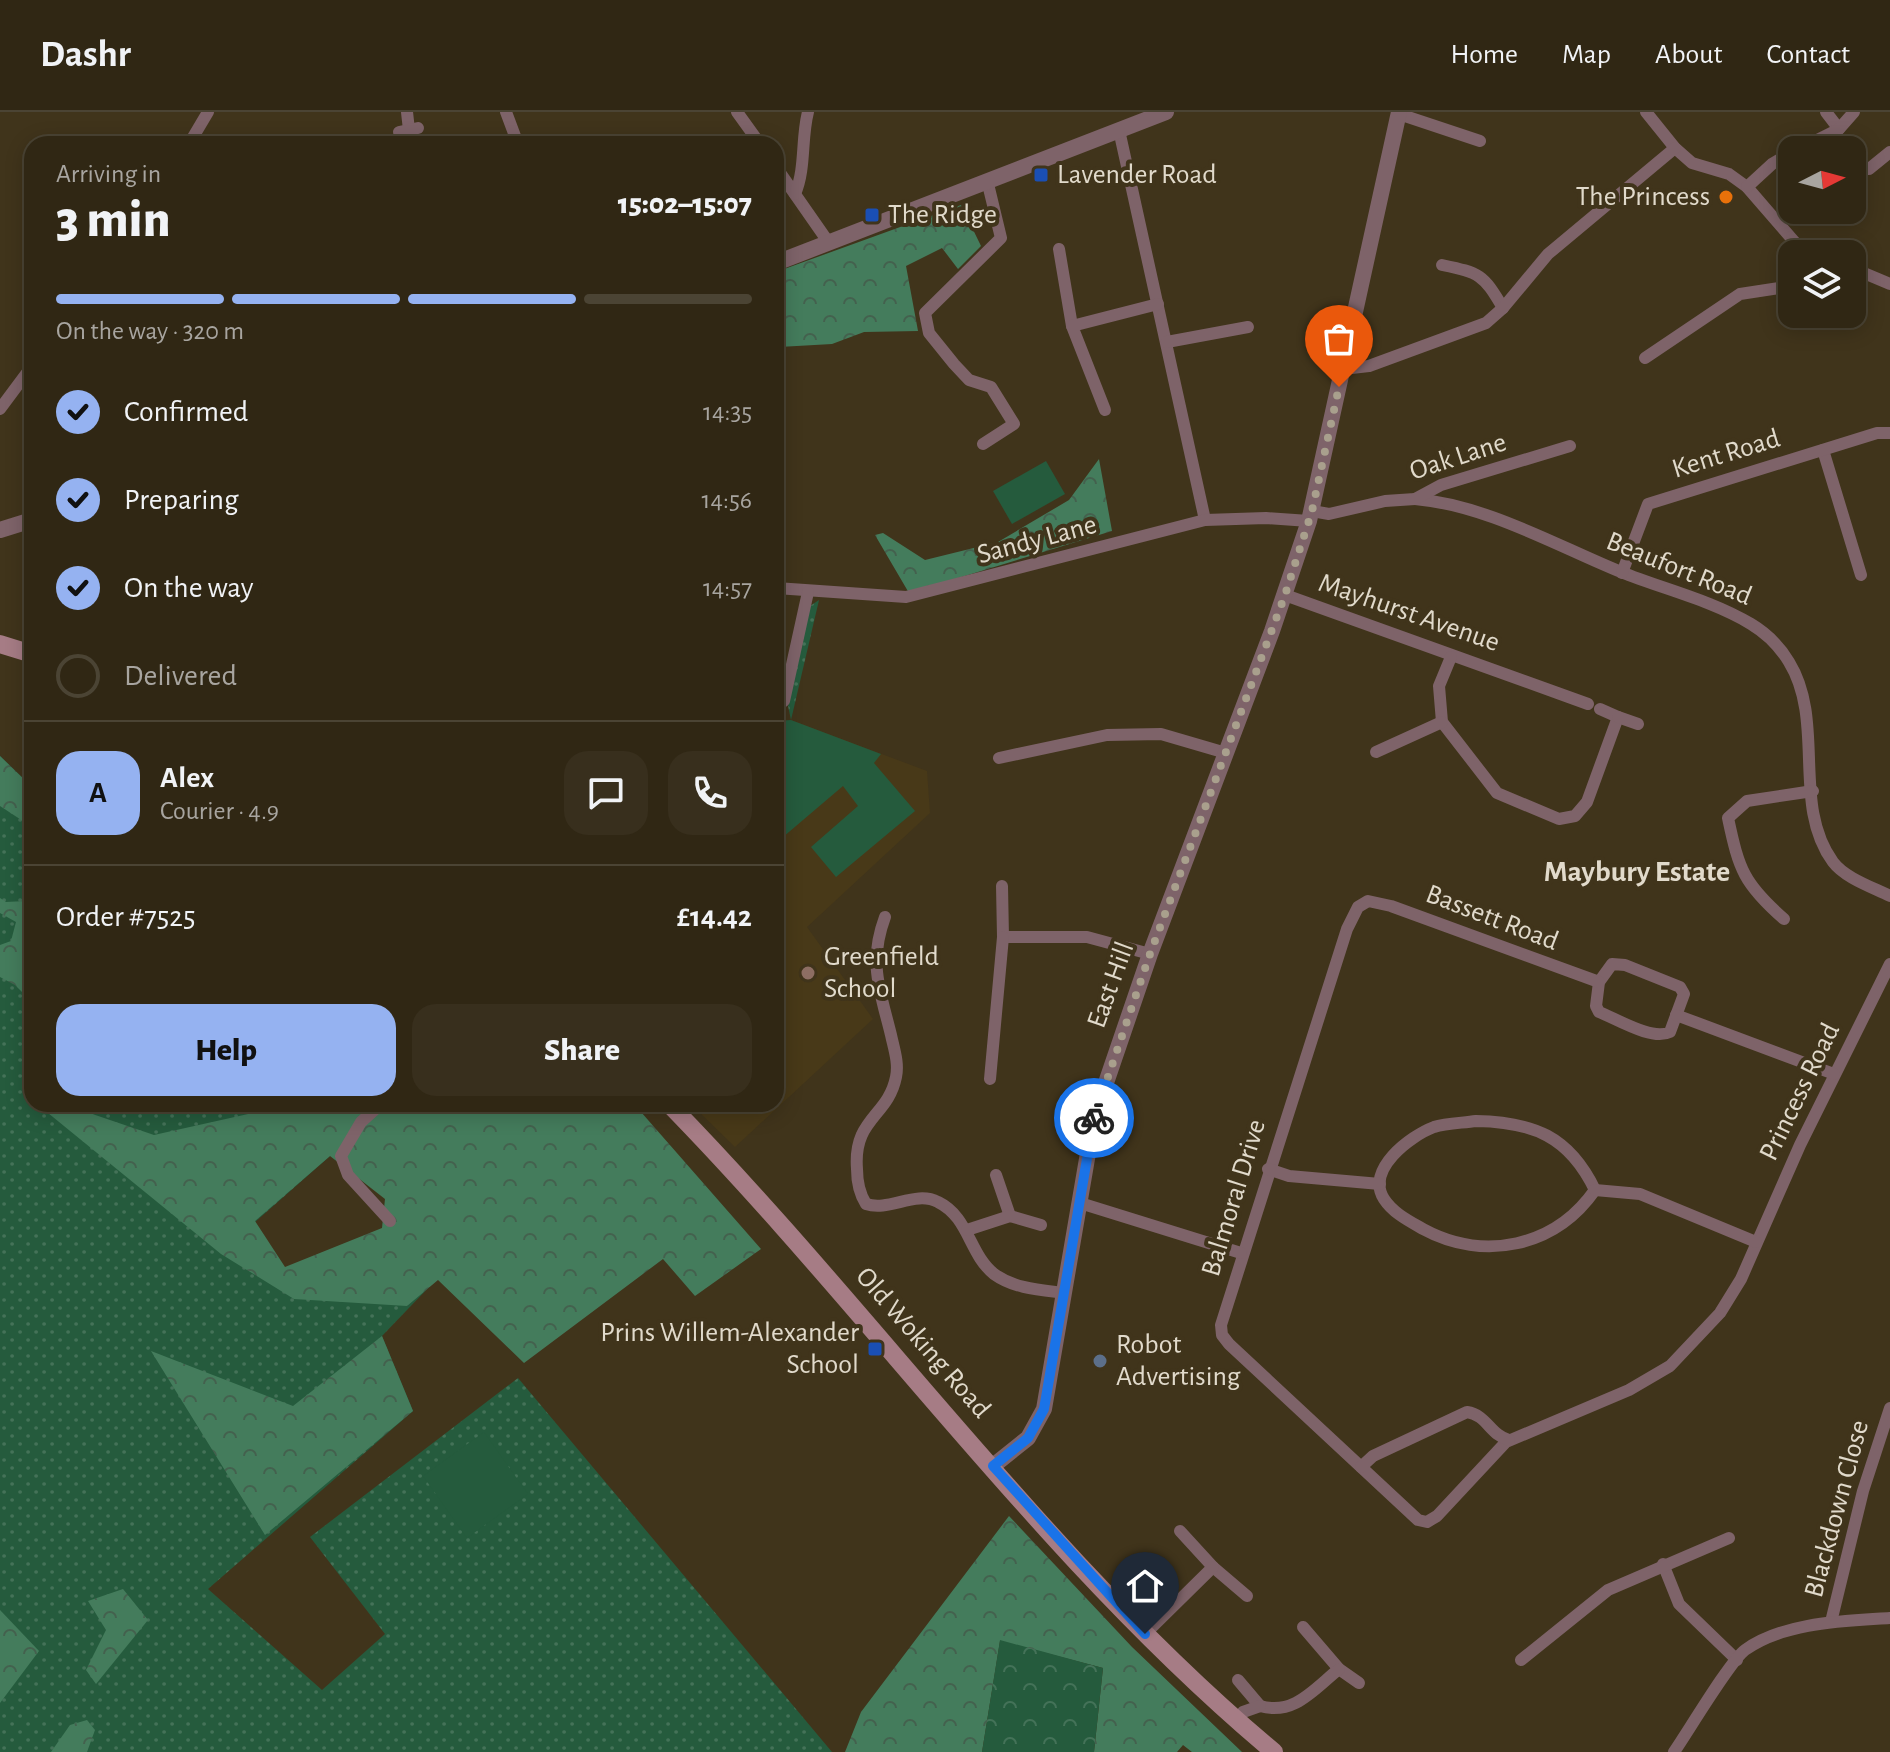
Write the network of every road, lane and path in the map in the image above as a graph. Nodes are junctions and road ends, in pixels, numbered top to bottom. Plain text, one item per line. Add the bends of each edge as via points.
1 (208, 112) edge
2 (407, 112) edge
3 (506, 112) edge
4 (737, 112) edge
5 (808, 112) edge
6 (1166, 112) edge
7 (1646, 112) edge
8 (1826, 112) edge
9 (1854, 112) edge
10 (1399, 113) edge
11 (1839, 129) junction
12 (409, 130) dead end
13 (1119, 130) junction
14 (194, 136) edge
15 (515, 136) edge
16 (754, 136) edge
17 (1825, 136) edge
18 (1480, 141) dead end
19 (1675, 148) junction
20 (1890, 152) edge
21 (1778, 160) edge
22 (1869, 169) dead end
23 (784, 178) edge
24 (988, 184) junction
25 (1747, 187) junction
26 (795, 194) junction
27 (1793, 240) edge
28 (829, 243) junction
29 (1059, 249) dead end
30 (784, 260) edge
31 (1442, 265) dead end
32 (1866, 274) edge
33 (1890, 284) edge
34 (1778, 288) edge
35 (1158, 304) junction
36 (1503, 308) junction
37 (1072, 326) junction
38 (1248, 327) dead end
39 (1167, 342) junction
40 (1645, 358) dead end
41 (1343, 369) junction
42 (24, 377) edge
43 (0, 409) edge
44 (1105, 410) dead end
45 (1890, 433) edge
46 (983, 444) dead end
47 (1570, 446) dead end
48 (1823, 450) junction
49 (1415, 499) junction
50 (1310, 516) junction
51 (1205, 520) junction
52 (24, 522) edge
53 (0, 530) edge
54 (1622, 573) junction
55 (1861, 575) dead end
56 (784, 589) edge
57 (808, 592) junction
58 (1285, 595) junction
59 (0, 644) edge
60 (24, 652) edge
61 (1451, 657) junction
62 (784, 701) edge
63 (1618, 717) junction
64 (1442, 722) junction
65 (1638, 724) dead end
66 (1376, 752) dead end
67 (1226, 753) junction
68 (999, 758) dead end
69 (1813, 791) junction
70 (1002, 886) dead end
71 (1890, 896) edge
72 (1368, 901) joint
73 (885, 917) dead end
74 (1784, 919) dead end
75 (1003, 937) junction
76 (1150, 954) junction
77 (1890, 964) edge
78 (1599, 982) junction
79 (1676, 1015) junction
80 (1834, 1074) junction
81 (990, 1079) dead end
82 (372, 1112) edge
83 (677, 1112) edge
84 (1268, 1169) junction
85 (996, 1175) dead end
86 (1380, 1184) junction
87 (1595, 1190) junction
88 (1080, 1203) junction
89 (1010, 1216) junction
90 (390, 1221) dead end
91 (1041, 1225) dead end
92 (967, 1230) junction
93 (1756, 1242) junction
94 (1241, 1253) junction
95 (1065, 1293) junction
96 (1890, 1408) edge
97 (1509, 1440) junction
98 (993, 1466) junction
99 (1361, 1467) junction
100 (1180, 1531) dead end
101 (1729, 1538) dead end
102 (1663, 1564) junction
103 (1213, 1567) junction
104 (1247, 1596) dead end
105 (1890, 1618) edge
106 (1831, 1622) junction
107 (1303, 1627) dead end
108 (1145, 1634) junction
109 (1521, 1660) dead end
110 (1737, 1660) junction
111 (1339, 1669) junction
112 (1238, 1680) dead end
113 (1359, 1683) dead end
114 (1260, 1706) junction
115 (1236, 1721) junction
116 (1274, 1752) edge
117 (1674, 1752) edge

1 - 14 street
2 - 12 street
3 - 15 street
4 - 16 street
5 - 26 street via 801,138 802,177
6 - 13 street
7 - 19 street
8 - 11 street
9 - 11 street
10 - 18 street
10 - 41 street, East Hill
11 - 17 street
13 - 24 street
13 - 35 street
19 - 25 street via 1692,163 1729,174
19 - 36 street via 1548,254
20 - 22 street
21 - 25 street
23 - 26 street
24 - 28 street
24 - 46 street via 1001,238 925,313 929,333 969,380 991,387 1014,424
25 - 27 street
26 - 28 street
28 - 30 street
29 - 37 street
31 - 36 street via 1485,278
32 - 33 street
34 - 40 street via 1740,294
35 - 37 street
35 - 39 street
36 - 41 street via 1486,323 1458,335 1369,366
37 - 44 street
38 - 39 street
39 - 51 street
41 - 50 street, East Hill
42 - 43 street
45 - 48 street, Kent Road
47 - 49 street, Oak Lane via 1441,485
48 - 54 street, Kent Road via 1648,504
48 - 55 street
49 - 50 street, Oak Lane
49 - 54 street, Beaufort Road via 1464,507
50 - 51 street, Sandy Lane
50 - 58 street, East Hill
51 - 57 street, Sandy Lane via 928,594 883,598
52 - 53 street
54 - 69 street, Beaufort Road via 1727,612 1772,639 1800,682 1808,714
56 - 57 street, Sandy Lane
57 - 62 street
58 - 61 street, Mayhurst Avenue
58 - 67 street, East Hill
59 - 60 main road
61 - 63 street, Mayhurst Avenue via 1518,676
61 - 64 street via 1439,686
63 - 64 street via 1587,802 1575,816 1559,819 1497,793
63 - 65 street, Mayhurst Avenue
64 - 66 street
67 - 68 street via 1161,734 1107,735
67 - 76 street, East Hill
69 - 71 street, Beaufort Road via 1814,815 1834,863
69 - 74 street via 1747,801 1728,818 1736,857 1754,893
70 - 75 street
72 - 78 street, Bassett Road
72 - 84 street, Balmoral Drive via 1358,907 1347,929
73 - 92 street via 874,966 897,1077 858,1136 858,1188 873,1207 917,1199 939,1202
75 - 76 street via 1087,937
75 - 81 street
76 - 88 street, East Hill via 1094,1118
77 - 80 street, Princess Road
78 - 79 street via 1599,1012 1664,1035
78 - 79 street via 1612,964 1680,987 1684,994
79 - 80 street
80 - 93 street, Princess Road
82 - 90 street via 341,1156 348,1175
83 - 98 main road, Old Woking Road via 758,1196
84 - 86 street via 1289,1176
84 - 94 street, Balmoral Drive
85 - 89 street
86 - 87 street via 1383,1198 1402,1217 1441,1239 1475,1247 1519,1246 1556,1231
86 - 87 street via 1398,1148 1434,1127 1515,1122 1550,1137 1577,1157
87 - 93 street via 1640,1194
88 - 94 street
88 - 95 street, East Hill
89 - 91 street
89 - 92 street
92 - 95 street via 992,1272 1022,1287
93 - 97 street, Balmoral Drive via 1720,1313 1670,1366 1629,1390
94 - 99 street, Balmoral Drive via 1222,1335
95 - 98 street, East Hill via 1044,1409 1028,1438
96 - 106 street, Blackdown Close
97 - 99 street via 1494,1434 1476,1413 1467,1412 1373,1456
97 - 99 street, Balmoral Drive via 1427,1522 1418,1520
98 - 108 main road, Old Woking Road
100 - 103 street
101 - 102 street
102 - 109 street via 1608,1590
102 - 110 street via 1679,1604
103 - 104 street
103 - 108 street
105 - 106 street
106 - 110 street via 1780,1634 1744,1650
107 - 111 street
108 - 115 main road, Old Woking Road
110 - 117 street
111 - 113 street
111 - 114 street via 1292,1707
112 - 114 street
114 - 115 street
115 - 116 main road, Old Woking Road

